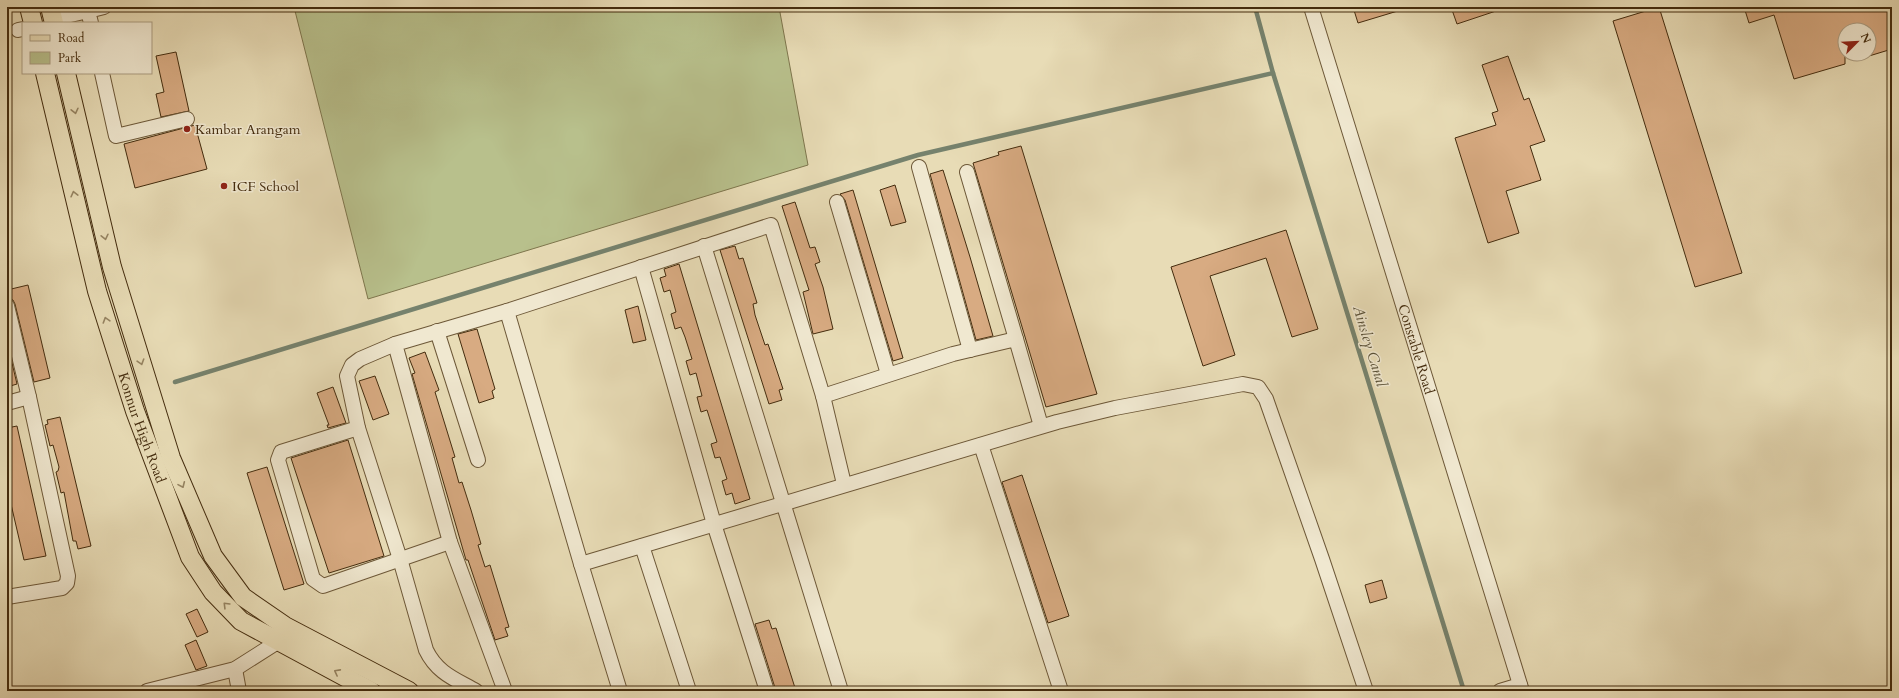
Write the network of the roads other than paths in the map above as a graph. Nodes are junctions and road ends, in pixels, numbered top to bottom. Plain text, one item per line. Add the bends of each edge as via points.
1 (29, 7) edge
2 (104, 7) edge
3 (1311, 7) edge
4 (53, 16) edge
5 (89, 17) edge
6 (26, 22) edge
7 (45, 74) edge
8 (66, 74) edge
9 (102, 74) edge
10 (187, 119) dead end
11 (919, 167) dead end
12 (967, 172) dead end
13 (837, 202) dead end
14 (704, 246) junction
15 (641, 266) junction
16 (7, 306) edge
17 (507, 310) junction
18 (437, 331) junction
19 (1016, 339) junction
20 (395, 344) junction
21 (970, 350) junction
22 (888, 374) junction
23 (823, 396) junction
24 (29, 397) junction
25 (7, 403) edge
26 (1041, 426) junction
27 (358, 428) junction
28 (981, 445) junction
29 (478, 460) dead end
30 (844, 484) junction
31 (784, 503) junction
32 (714, 524) junction
33 (450, 542) junction
34 (642, 546) junction
35 (400, 559) junction
36 (581, 564) junction
37 (7, 597) edge
38 (279, 641) junction
39 (235, 668) junction
40 (1521, 688) edge
41 (147, 691) edge
42 (239, 691) edge
43 (371, 691) edge
44 (409, 691) edge
45 (476, 691) edge
46 (505, 691) edge
47 (620, 691) edge
48 (689, 691) edge
49 (767, 691) edge
50 (842, 691) edge
51 (1061, 691) edge
52 (1366, 691) edge
53 (1500, 691) edge

1 - 6 main road
2 - 5 street
3 - 40 street, Constable Road
4 - 5 street
38 -> 7 main road, Konnur High Road via 241,620 213,592 190,557 135,411 97,291
8 -> 44 main road via 112,267 170,458 213,556 243,597 285,626
9 - 10 street via 116,136
11 - 21 street
12 - 19 street
13 - 22 street
14 - 15 street
14 - 23 street via 771,225
14 - 31 street
15 - 17 street
15 - 32 street
16 - 24 street
17 - 18 street
17 - 36 street
18 - 20 street
18 - 29 street
19 - 21 street
19 - 26 street
20 - 27 street via 360,359 352,365 347,376
20 - 33 street
21 - 22 street
22 - 23 street
23 - 30 street
24 - 25 street
24 - 37 street via 68,583 62,588
26 - 28 street
26 - 52 street via 1176,396 1243,384 1258,387 1266,399
27 - 35 street
27 - 35 street via 281,452 278,460 313,579 323,586
28 - 30 street
28 - 51 street
30 - 31 street
31 - 32 street
31 - 50 street
32 - 34 street
32 - 49 street
33 - 35 street
33 - 46 street
34 - 36 street
34 - 48 street
35 - 45 street via 431,662 439,670
36 - 47 street
38 - 39 street
43 -> 38 main road, Konnur High Road
39 - 41 street
39 - 42 street
40 - 53 street

